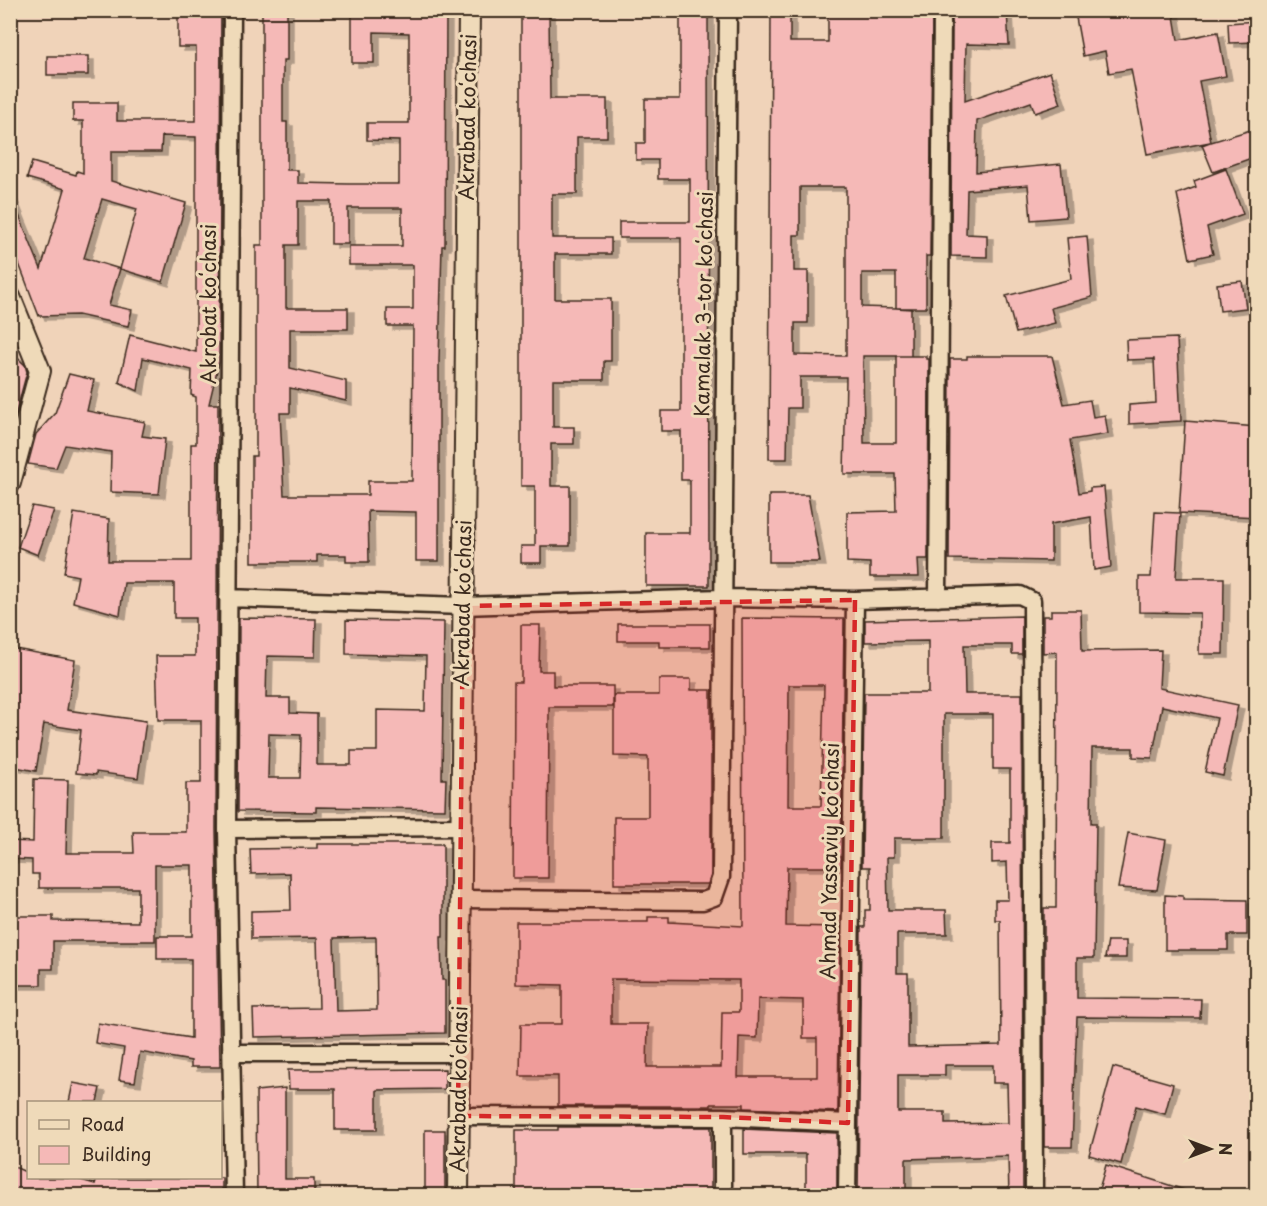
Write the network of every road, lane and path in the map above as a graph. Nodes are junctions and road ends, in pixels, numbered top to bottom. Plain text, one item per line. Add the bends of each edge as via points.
1 (232, 10) edge
2 (469, 10) edge
3 (728, 10) edge
4 (942, 10) edge
5 (10, 297) edge
6 (10, 483) edge
7 (228, 598) junction
8 (722, 598) junction
9 (938, 598) junction
10 (855, 600) junction
11 (463, 606) junction
12 (461, 826) junction
13 (227, 829) junction
14 (460, 899) junction
15 (232, 1053) junction
16 (459, 1053) junction
17 (458, 1116) junction
18 (723, 1117) junction
19 (848, 1123) junction
20 (234, 1196) edge
21 (458, 1196) edge
22 (723, 1196) edge
23 (846, 1196) edge
24 (1034, 1196) edge

1 - 7 street, Akrobat koʻchasi
2 - 11 street, Akrabad koʻchasi
3 - 8 street, Kamalak 3-tor koʻchasi
4 - 9 street
5 - 6 street via 40,371
7 - 11 street
7 - 13 street, Akrobat koʻchasi
8 - 10 street
8 - 11 street
8 - 14 street, Kamalak 3-tor koʻchasi via 720,877 714,897 703,901
9 - 10 street
9 - 24 street via 1020,595 1032,601 1034,613
10 - 19 street, Ahmad Yassaviy koʻchasi
11 - 12 street, Akrabad koʻchasi
12 - 13 street
12 - 14 street, Akrabad koʻchasi
13 - 15 street, Akrobat koʻchasi
14 - 16 street, Akrabad koʻchasi
15 - 16 street
15 - 20 street, Akrobat koʻchasi
16 - 17 street, Akrabad koʻchasi
17 - 18 street
17 - 21 street, Akrabad koʻchasi
18 - 19 street
18 - 22 street
19 - 23 street, Ahmad Yassaviy koʻchasi

